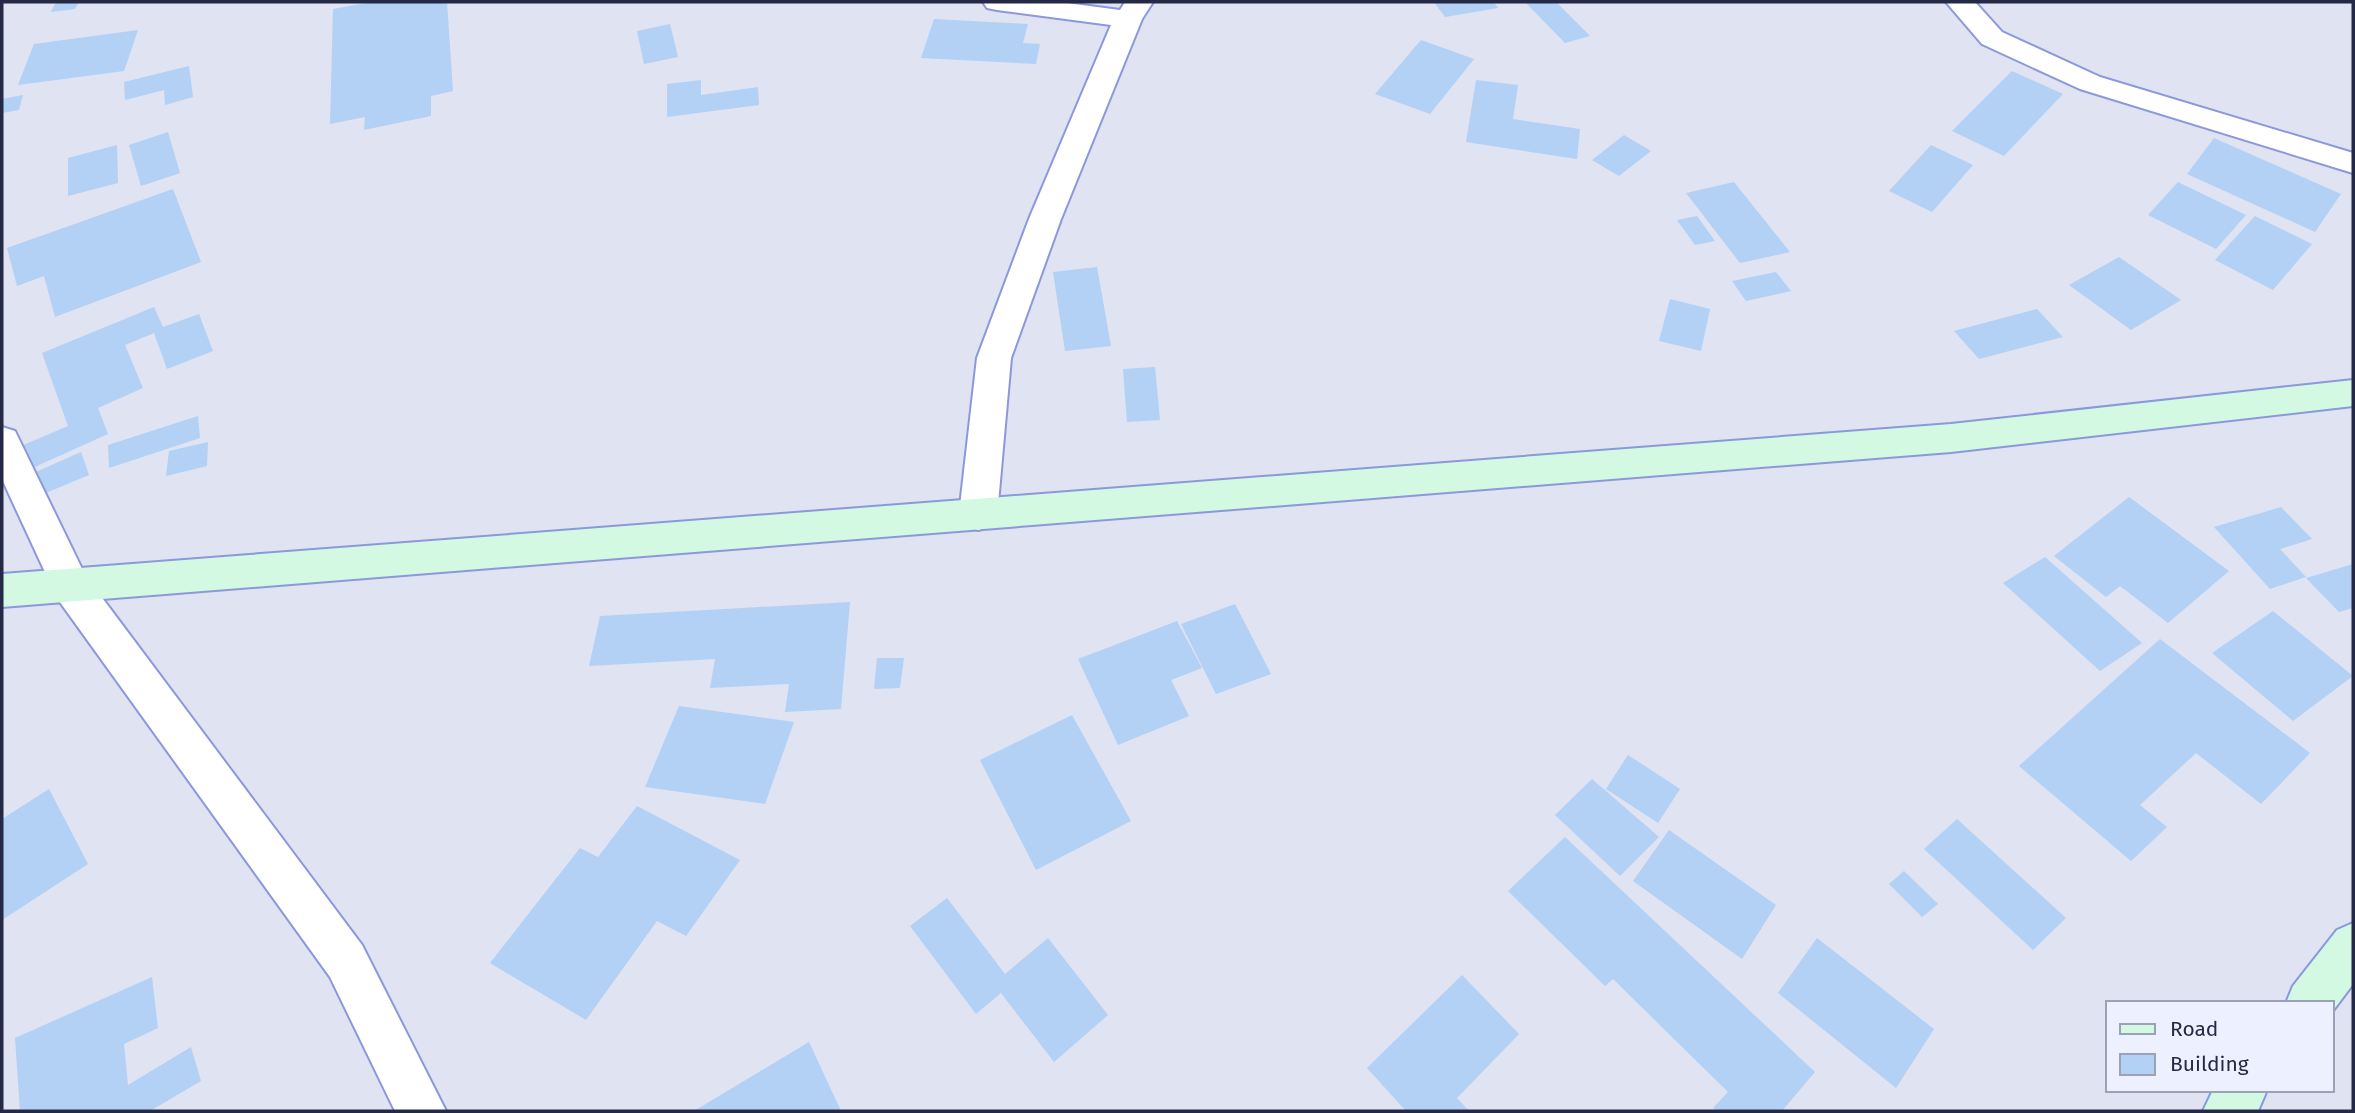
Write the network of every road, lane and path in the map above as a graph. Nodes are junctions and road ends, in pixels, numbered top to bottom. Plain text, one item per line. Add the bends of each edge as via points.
1 (997, 2) edge
2 (1959, 2) edge
3 (1134, 10) edge
4 (2353, 163) edge
5 (2353, 393) edge
6 (2, 441) edge
7 (978, 515) junction
8 (71, 586) junction
9 (2, 591) edge
10 (2353, 946) edge
11 (2312, 1001) edge
12 (2242, 1092) edge
13 (421, 1111) edge
14 (2228, 1111) edge

1 - 3 street
2 - 4 street via 1992,38 2090,83
3 - 7 street via 1045,219 994,358
5 - 7 main road via 1951,438
6 - 8 street
7 - 8 main road
8 - 9 main road
8 - 13 street via 345,961
10 - 11 main road
12 - 14 main road

